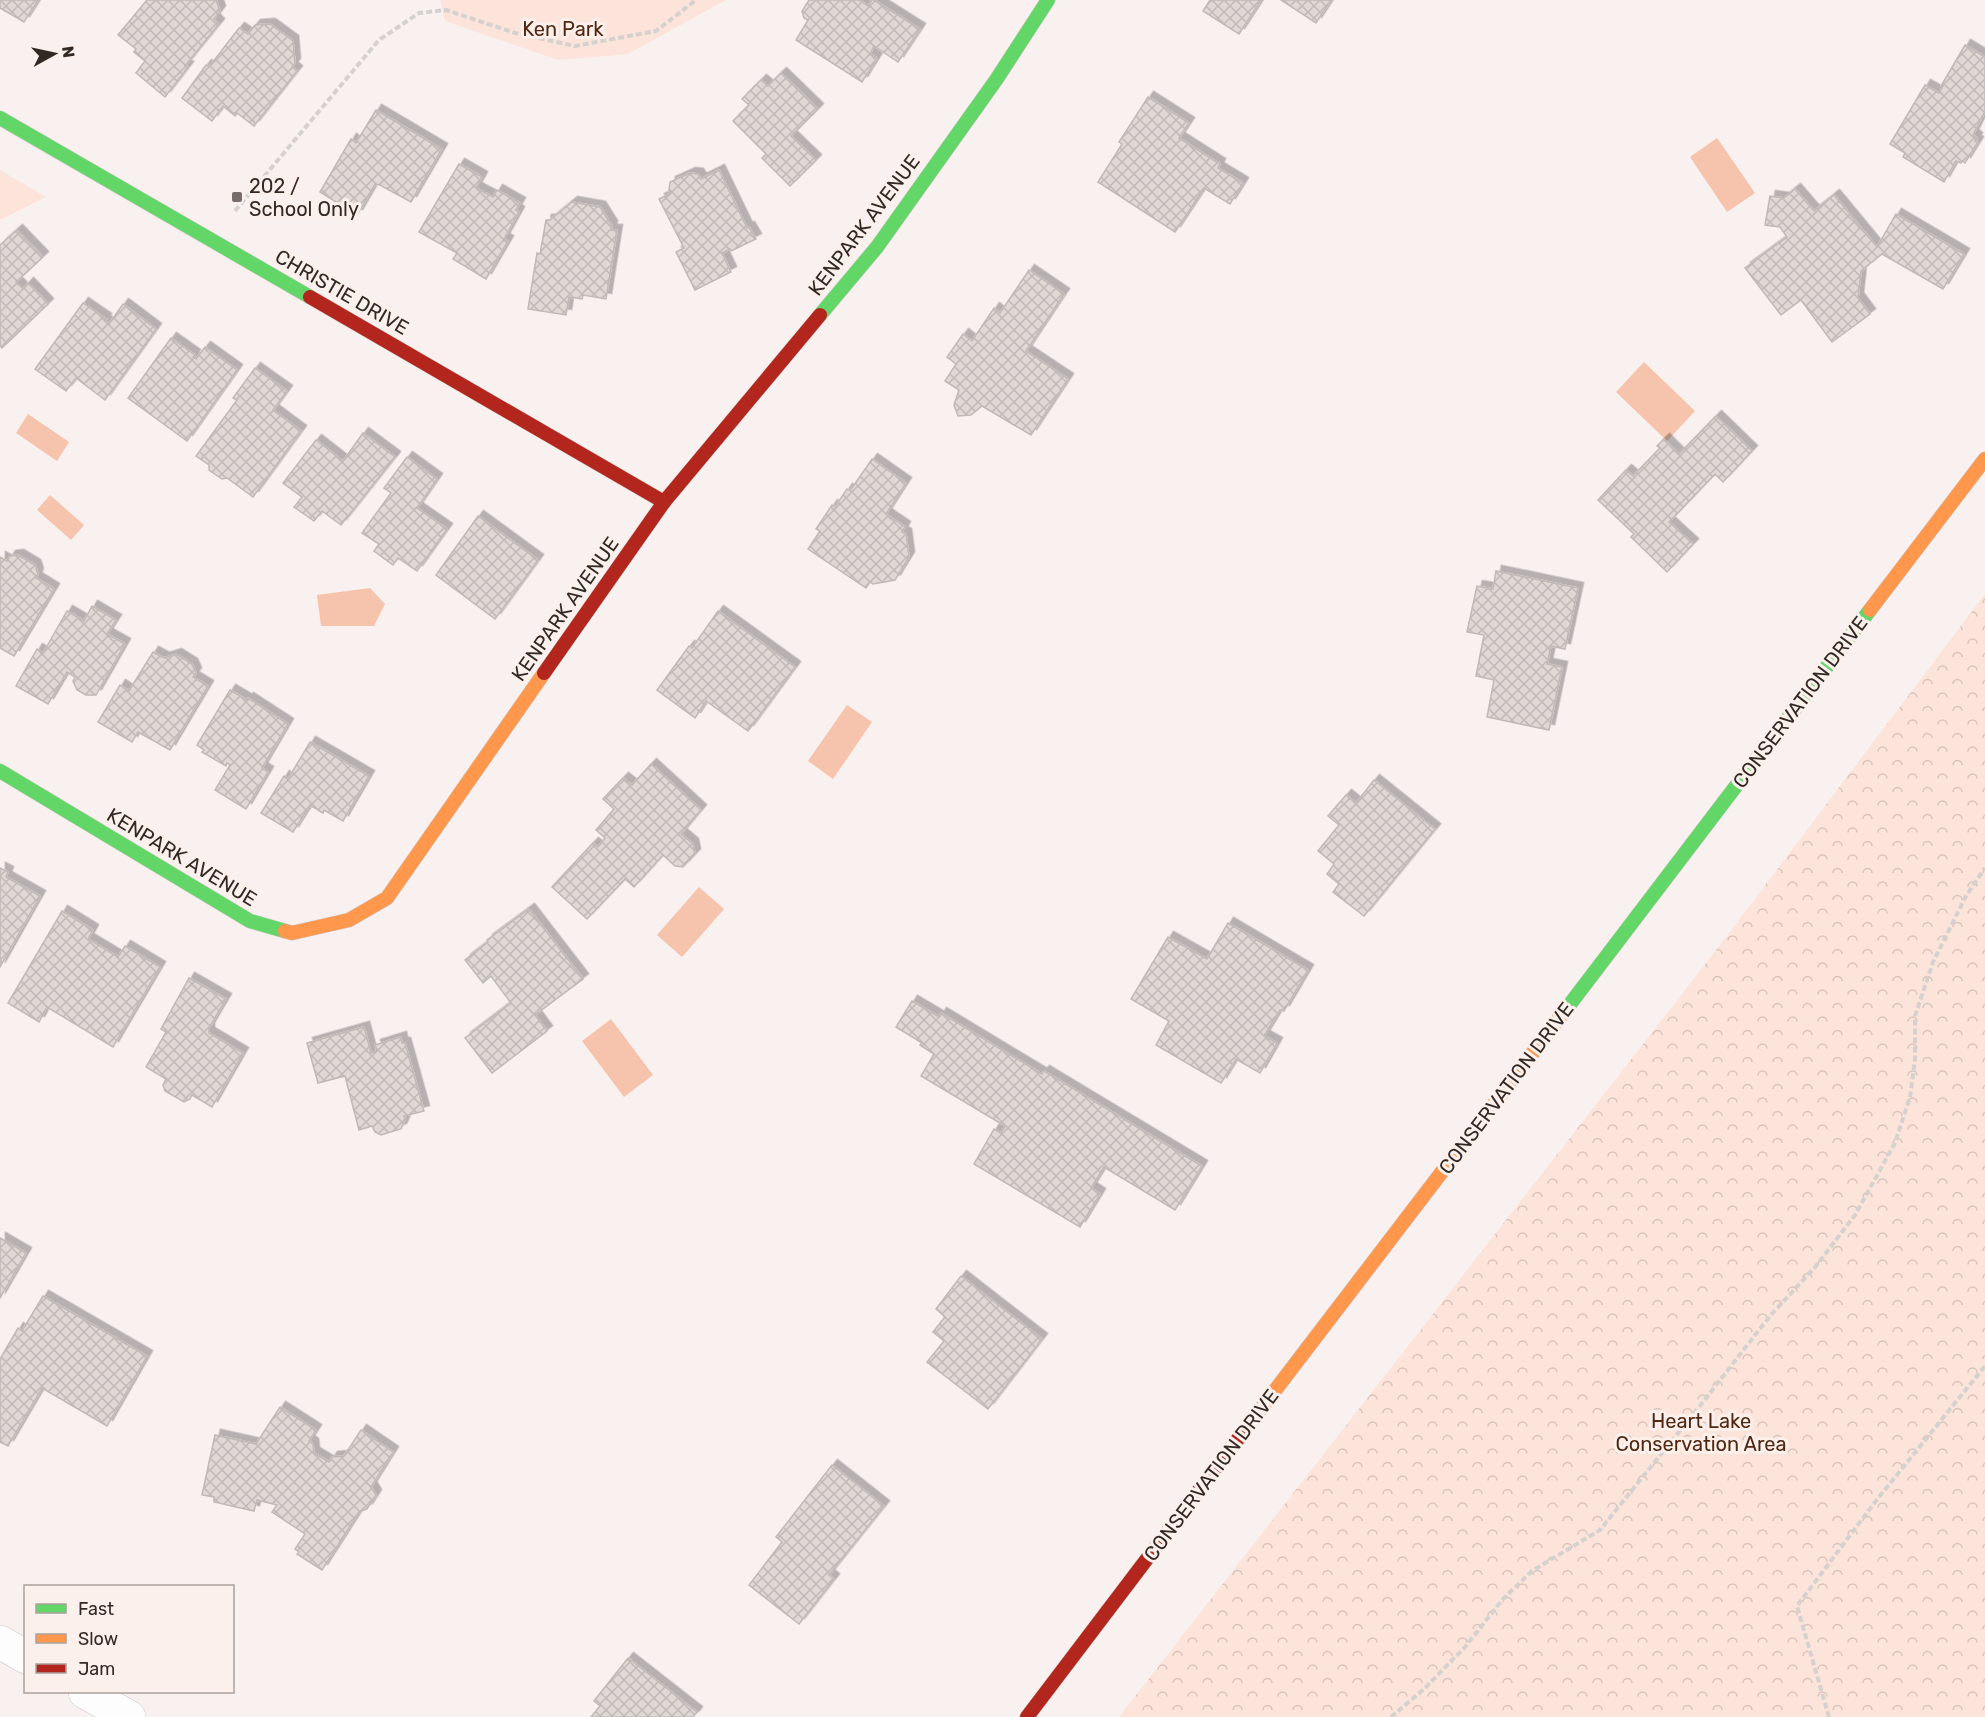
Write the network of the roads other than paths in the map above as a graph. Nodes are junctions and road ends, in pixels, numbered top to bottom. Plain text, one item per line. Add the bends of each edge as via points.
1 (1048, 0) edge
2 (0, 118) edge
3 (1985, 459) edge
4 (664, 502) junction
5 (0, 771) edge
6 (0, 1642) edge
7 (24, 1656) edge
8 (87, 1693) edge
9 (129, 1717) edge
10 (1027, 1717) edge

1 - 4 street, KENPARK AVENUE via 877,247
2 - 4 street, CHRISTIE DRIVE
3 - 10 street, CONSERVATION DRIVE
4 - 5 street, KENPARK AVENUE via 387,898 349,920 292,933 250,921
6 - 7 street
8 - 9 street

